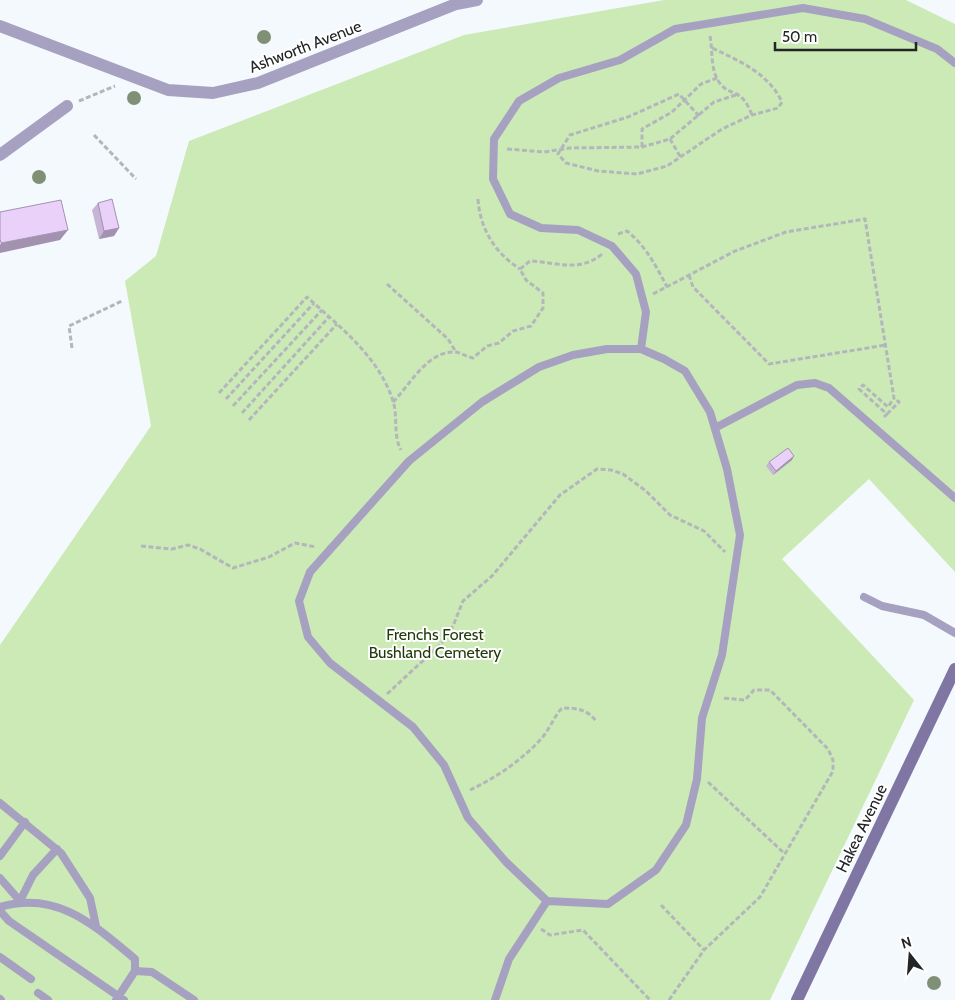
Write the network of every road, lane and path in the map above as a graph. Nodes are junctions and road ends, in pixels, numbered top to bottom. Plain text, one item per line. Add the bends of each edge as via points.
1 (477, 0) edge
2 (707, 24) junction
3 (0, 26) edge
4 (712, 48) junction
5 (955, 63) edge
6 (125, 74) junction
7 (717, 78) junction
8 (739, 94) junction
9 (685, 100) junction
10 (68, 106) joint
11 (752, 115) junction
12 (699, 116) junction
13 (94, 136) dead end
14 (670, 139) junction
15 (642, 147) junction
16 (494, 148) junction
17 (562, 149) junction
18 (0, 156) edge
19 (681, 158) junction
20 (136, 179) dead end
21 (478, 199) dead end
22 (612, 246) junction
23 (520, 270) junction
24 (689, 275) junction
25 (387, 284) dead end
26 (667, 287) junction
27 (642, 295) junction
28 (122, 301) dead end
29 (314, 303) junction
30 (322, 310) junction
31 (329, 317) junction
32 (337, 324) junction
33 (886, 345) junction
34 (72, 348) dead end
35 (640, 349) junction
36 (456, 352) junction
37 (219, 393) dead end
38 (894, 398) junction
39 (226, 399) dead end
40 (393, 402) junction
41 (233, 406) dead end
42 (242, 413) dead end
43 (887, 414) junction
44 (249, 420) dead end
45 (715, 428) junction
46 (874, 428) junction
47 (409, 461) junction
48 (955, 498) edge
49 (141, 546) dead end
50 (329, 551) junction
51 (737, 556) junction
52 (864, 598) dead end
53 (955, 634) edge
54 (955, 669) edge
55 (708, 697) junction
56 (380, 702) junction
57 (597, 722) dead end
58 (697, 779) junction
59 (458, 796) junction
60 (0, 803) edge
61 (25, 822) junction
62 (57, 849) junction
63 (784, 853) junction
64 (0, 856) edge
65 (0, 878) edge
66 (20, 901) junction
67 (547, 901) junction
68 (661, 905) dead end
69 (0, 907) edge
70 (0, 912) edge
71 (533, 923) junction
72 (96, 926) junction
73 (704, 950) junction
74 (0, 957) edge
75 (135, 971) junction
76 (32, 979) dead end
77 (38, 993) dead end
78 (120, 999) edge
79 (48, 1000) edge
80 (194, 1000) edge
81 (495, 1000) edge
82 (650, 1000) edge
83 (669, 1000) edge
84 (797, 1000) edge

1 - 6 street, Ashworth Avenue via 456,4 258,83 240,87 213,92 168,90
2 - 4 path
2 - 5 lane via 803,8 865,19 937,49
2 - 16 lane via 675,29 620,60 559,78 519,101 494,139
3 - 6 street, Ashworth Avenue
4 - 7 path
4 - 11 path via 739,61 776,90 782,102 778,108
6 - 10 path via 114,86
7 - 8 path via 721,85
7 - 9 path via 701,84
8 - 11 path via 746,100
8 - 12 path via 714,102
9 - 12 path
9 - 15 path via 672,112 642,129
9 - 17 path via 679,94 628,117 570,135
10 - 18 street
11 - 19 path via 722,129
12 - 14 path
13 - 20 path
14 - 15 path
14 - 19 path
15 - 17 path
16 - 17 path via 544,152
16 - 22 lane via 493,179 510,214 541,228 578,230
17 - 19 path via 558,154 566,163 598,171 637,174 667,166
21 - 23 path via 480,217 488,237
22 - 23 path via 594,261 574,267 530,260
22 - 26 path via 618,234 627,231 650,255
22 - 27 lane via 636,274
23 - 36 path via 526,280 543,293 543,308 531,326 487,346 473,358
24 - 26 path
24 - 33 path via 693,287 769,364
24 - 33 path via 735,251 786,232 865,220
25 - 36 path via 448,339
26 - 27 path
27 - 35 lane via 646,312
28 - 34 path via 69,326
29 - 30 path
29 - 37 path via 307,297
29 - 39 path
30 - 31 path
30 - 41 path
31 - 32 path
31 - 42 path
32 - 40 path via 382,376
32 - 44 path
33 - 38 path
35 - 45 lane via 685,371 710,412
35 - 47 lane via 607,349 573,355 539,367 482,402
36 - 40 path via 436,356
38 - 43 path via 899,402
38 - 43 path via 888,406 862,385 859,389
40 - 47 path via 399,446
43 - 46 path
45 - 46 lane via 797,385 815,383 828,388
45 - 51 lane via 740,535
46 - 48 lane
47 - 50 lane
49 - 50 path via 172,549 188,544 233,568 270,557 295,543
50 - 56 lane via 310,572 300,601 308,637 330,663
51 - 55 lane via 722,655
51 - 56 path via 728,555 704,531 670,515 623,474 597,468 560,495 492,576 463,601 442,644
52 - 53 lane via 924,616
54 - 84 street, Hakea Avenue
55 - 58 lane via 702,718
55 - 63 path via 746,700 754,690 770,690 828,749 834,760 833,771
56 - 59 lane via 413,727 444,765
57 - 59 path via 591,714 577,708 562,708 542,739 516,763
58 - 63 path via 711,783
58 - 67 lane via 686,825 656,870 608,904
59 - 67 lane via 468,818 506,862
60 - 61 lane
61 - 62 lane
61 - 64 lane
62 - 66 lane via 33,875
62 - 72 lane via 90,898
63 - 73 path via 760,897
65 - 66 lane
66 - 69 lane
66 - 72 lane via 56,905
67 - 71 lane
68 - 73 path
70 - 78 lane
71 - 81 lane via 509,959
71 - 82 path via 550,935 583,930
72 - 75 lane via 135,959
73 - 83 path
74 - 76 lane
75 - 78 lane
75 - 80 lane via 152,972
77 - 79 lane

